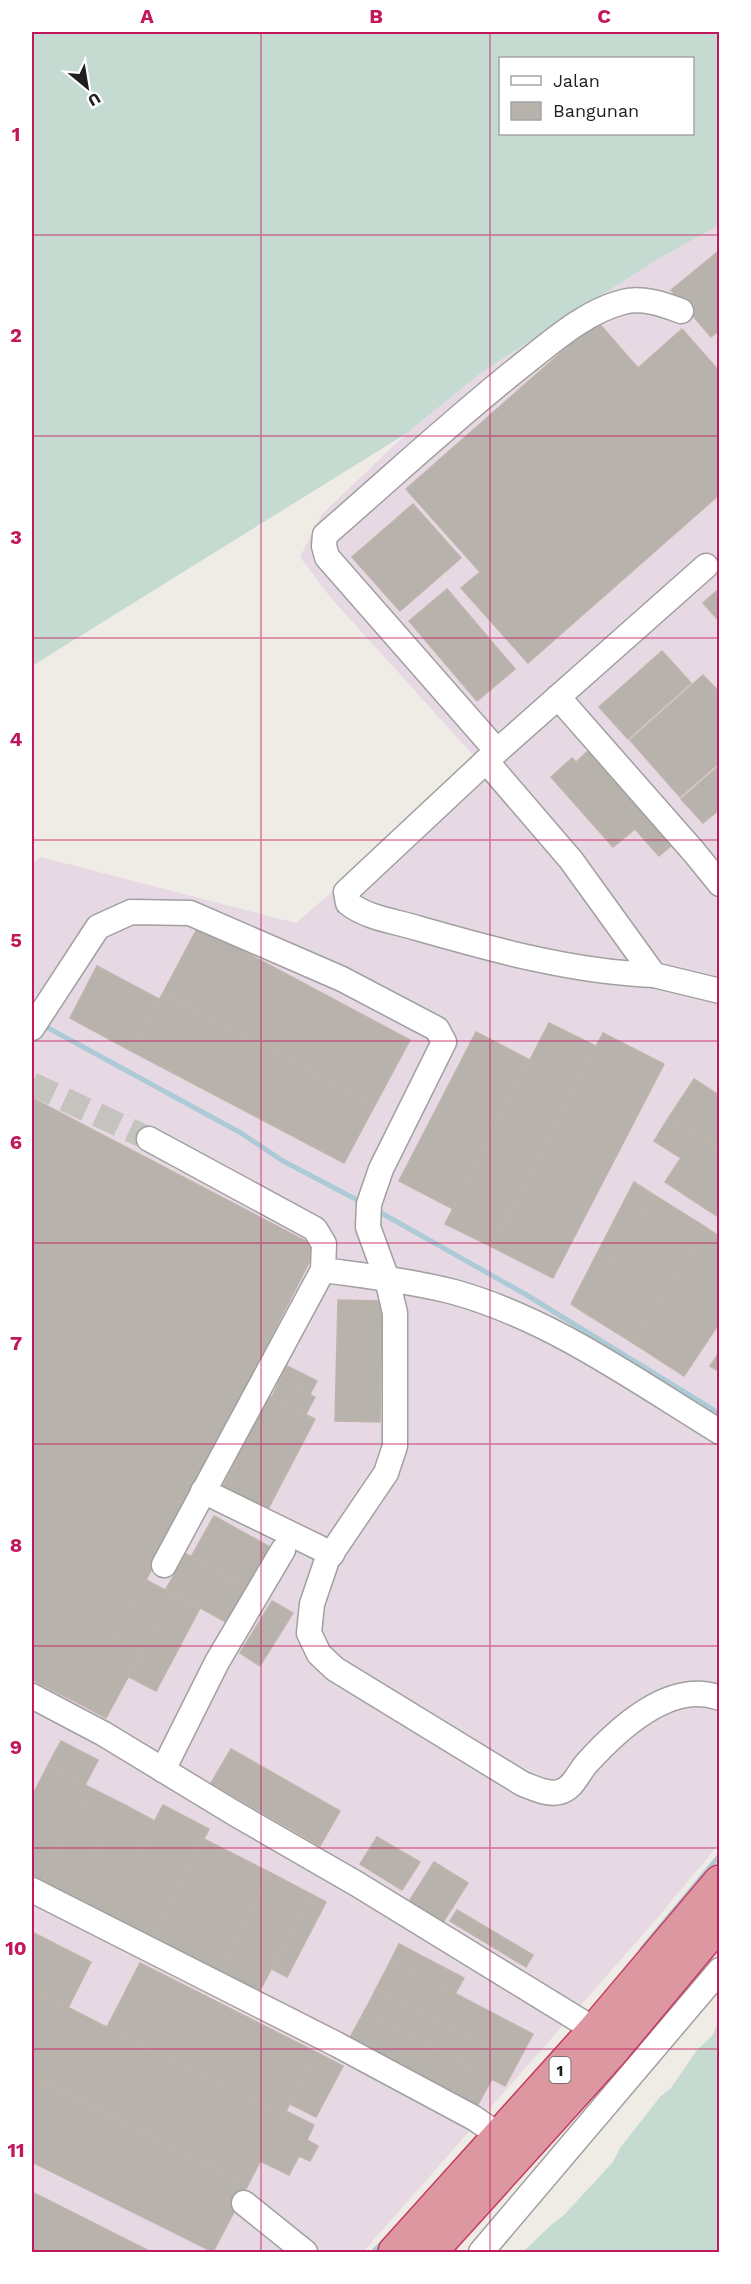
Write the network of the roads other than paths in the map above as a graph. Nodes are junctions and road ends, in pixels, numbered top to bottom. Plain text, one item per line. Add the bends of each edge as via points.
1 (681, 311) dead end
2 (706, 566) dead end
3 (558, 697) junction
4 (492, 756) junction
5 (720, 884) edge
6 (654, 975) junction
7 (720, 991) edge
8 (32, 1028) edge
9 (149, 1138) tunnel mouth
10 (323, 1270) junction
11 (387, 1279) junction
12 (720, 1432) edge
13 (203, 1491) junction
14 (283, 1550) dead end
15 (332, 1554) junction
16 (164, 1565) dead end
17 (32, 1696) edge
18 (720, 1698) edge
19 (162, 1770) junction
20 (720, 1882) edge
21 (32, 1890) edge
22 (720, 1921) edge
23 (720, 1970) edge
24 (595, 2030) junction
25 (500, 2136) junction
26 (244, 2203) dead end
27 (305, 2253) edge
28 (395, 2253) edge
29 (430, 2253) edge
30 (481, 2253) edge

1 - 4 street via 657,302 624,301 561,334 487,393 325,535 327,557
2 - 3 street
3 - 4 street
3 - 5 street
4 - 6 street
4 - 6 street via 346,892 348,903 365,913 552,963
6 - 7 street
8 - 11 street via 98,927 131,912 190,913 342,979 437,1029 444,1042 381,1168 369,1204 368,1227
9 - 10 street via 315,1229 324,1244
10 - 11 street
10 - 13 street
11 - 12 street via 454,1292 515,1314 574,1342
11 - 15 street via 395,1313 395,1446 387,1473
13 - 15 street
13 - 16 street
14 - 19 street via 217,1662
15 - 18 street via 312,1604 309,1633 319,1654 335,1669 466,1749 524,1784 547,1793 560,1792 574,1782 619,1729 652,1707 681,1696 709,1694
17 - 19 street
19 - 24 street
20 - 24 highway, 1
21 - 25 street via 336,2044
22 - 29 highway, 1 via 610,2053
23 - 30 street
24 - 25 highway, 1
25 - 28 highway, 1
26 - 27 street

